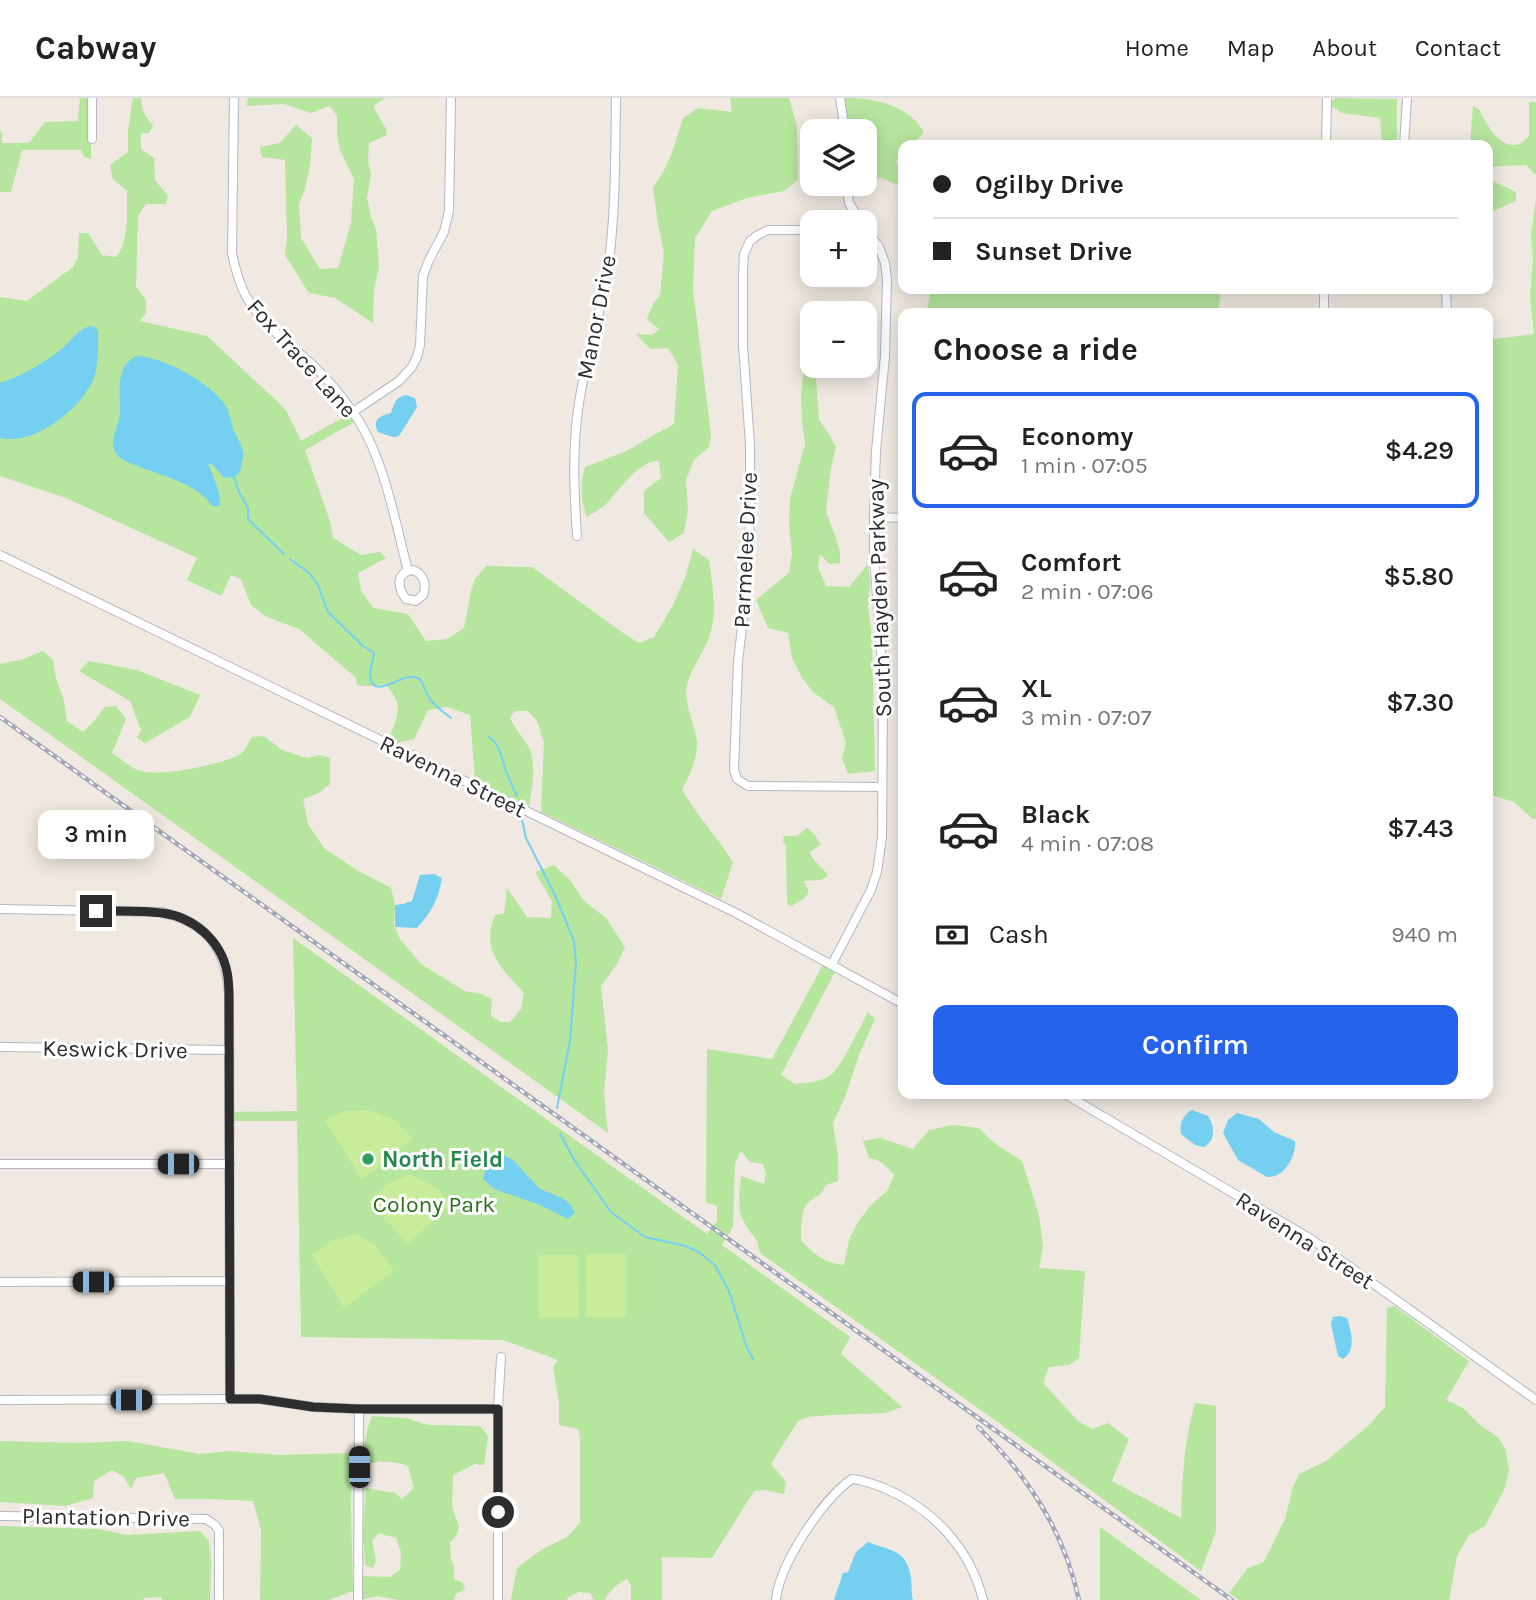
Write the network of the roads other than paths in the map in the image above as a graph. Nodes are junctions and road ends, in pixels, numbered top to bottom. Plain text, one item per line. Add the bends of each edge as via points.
1 (92, 98) edge
2 (234, 98) edge
3 (451, 98) edge
4 (616, 98) edge
5 (840, 98) edge
6 (1327, 98) edge
7 (1407, 98) edge
8 (843, 119) edge
9 (92, 139) dead end
10 (1326, 140) edge
11 (1404, 140) edge
12 (800, 230) edge
13 (877, 244) edge
14 (353, 412) junction
15 (874, 517) junction
16 (898, 518) edge
17 (577, 536) dead end
18 (0, 555) edge
19 (408, 571) dead end
20 (882, 787) junction
21 (0, 909) edge
22 (832, 964) junction
23 (898, 1001) edge
24 (0, 1047) edge
25 (229, 1050) junction
26 (1073, 1099) edge
27 (0, 1164) edge
28 (230, 1164) junction
29 (230, 1281) junction
30 (0, 1282) edge
31 (500, 1357) dead end
32 (230, 1399) junction
33 (0, 1400) edge
34 (1536, 1400) edge
35 (359, 1409) junction
36 (498, 1409) junction
37 (0, 1516) edge
38 (219, 1600) edge
39 (358, 1600) edge
40 (498, 1600) edge
41 (776, 1600) edge
42 (983, 1600) edge

1 - 9 street
2 - 14 street, Fox Trace Lane via 236,272 252,307 308,360
3 - 14 street via 449,211 423,276 417,357 399,381
4 - 17 street, Manor Drive via 608,265 575,428
5 - 8 street
6 - 10 street
7 - 11 street
12 - 20 street, Parmelee Drive via 768,230 750,241 744,254 750,518 734,770 737,779 748,786
13 - 15 street, South Hayden Parkway via 887,279
14 - 19 street, Fox Trace Lane via 382,473
15 - 16 street
15 - 20 street, South Hayden Parkway
18 - 22 street, Ravenna Street
20 - 22 street, South Hayden Parkway via 877,872
21 - 25 street via 161,912 199,927 214,943 227,971
22 - 23 street, Ravenna Street
24 - 25 street, Keswick Drive
25 - 28 street
26 - 34 street, Ravenna Street via 1311,1239
27 - 28 street
28 - 29 street
29 - 30 street
29 - 32 street
31 - 36 street
32 - 33 street
32 - 35 street
35 - 36 street
35 - 39 street
36 - 40 street
37 - 38 street, Plantation Drive via 198,1518 212,1522 219,1531
41 - 42 street via 794,1550 852,1479 894,1492 935,1520 966,1558

